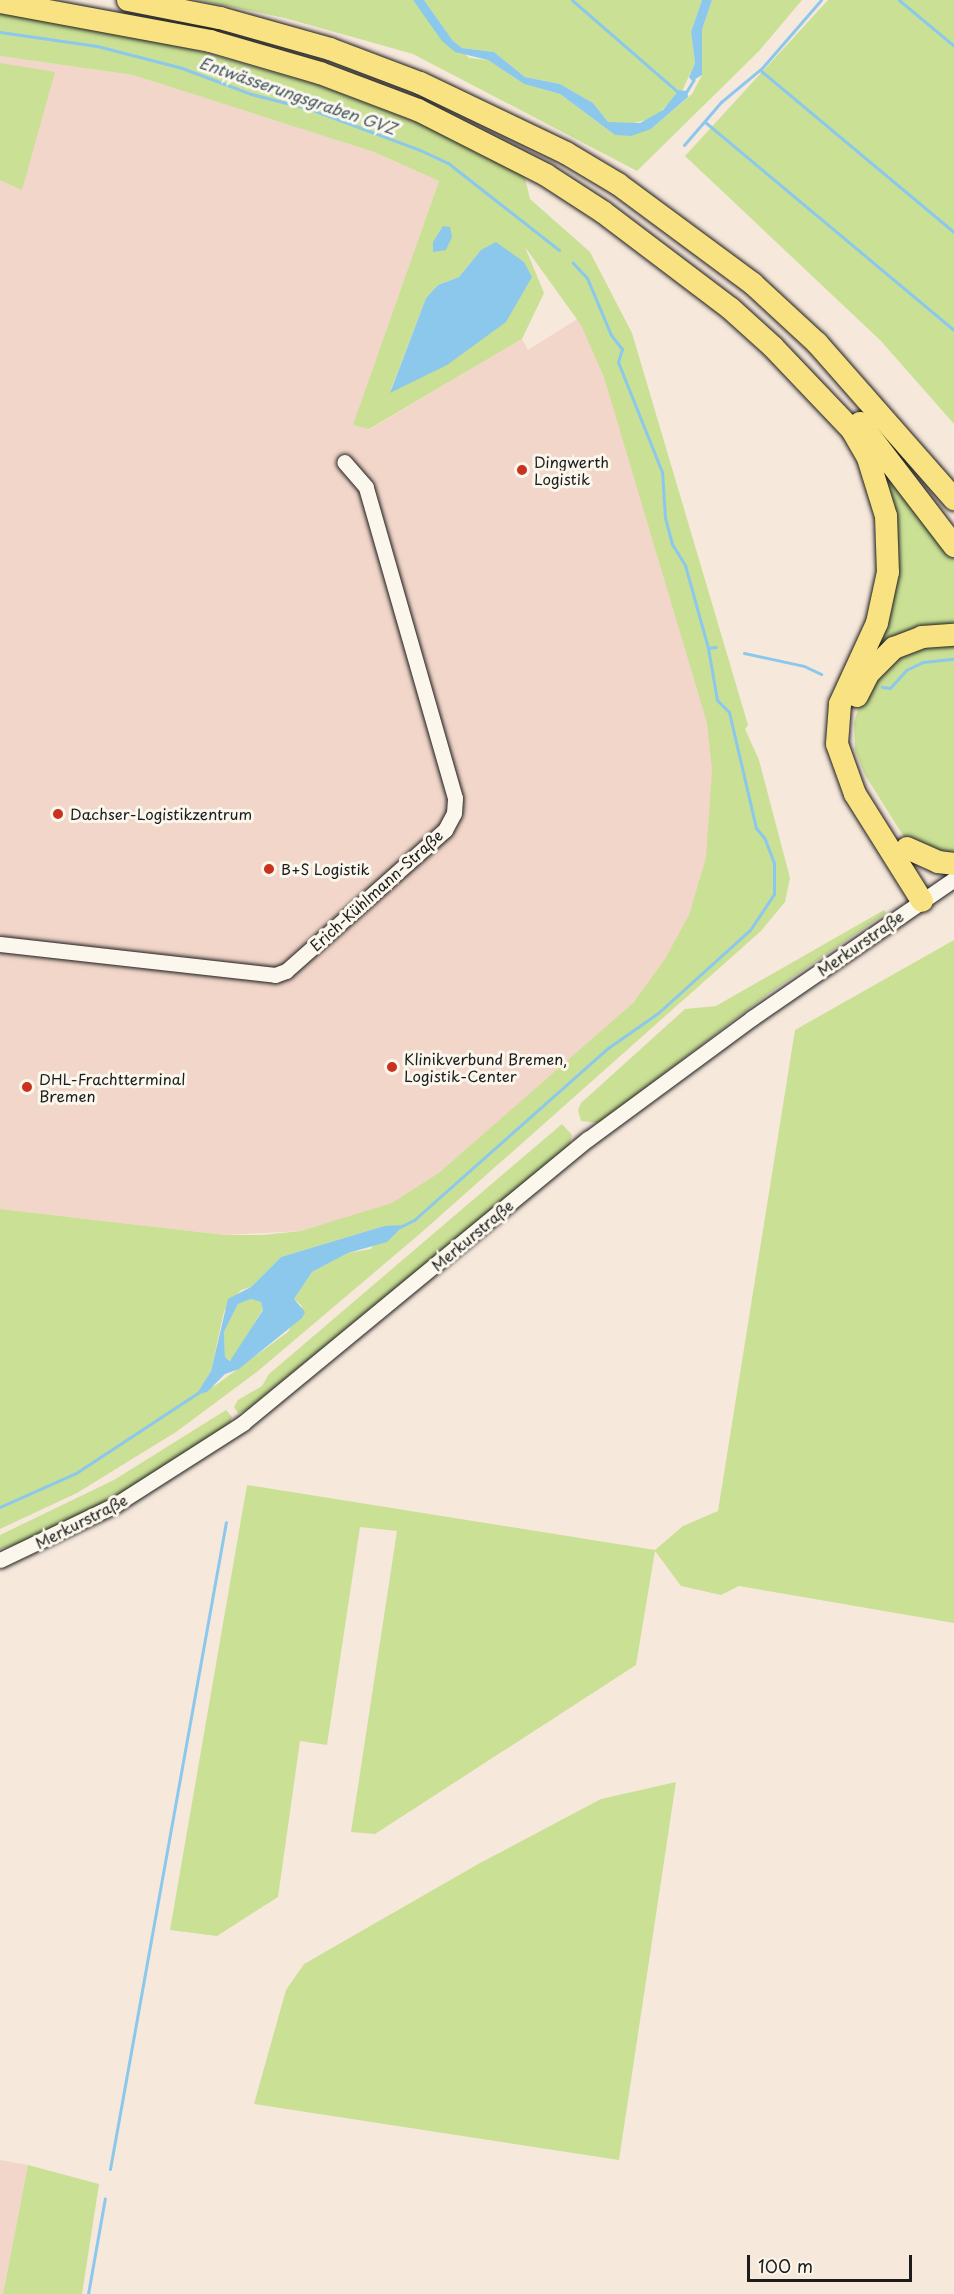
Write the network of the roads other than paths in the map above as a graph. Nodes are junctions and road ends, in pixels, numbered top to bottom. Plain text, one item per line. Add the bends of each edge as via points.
1 (128, 0) edge
2 (0, 2) edge
3 (833, 407) junction
4 (344, 462) dead end
5 (954, 499) edge
6 (954, 546) edge
7 (954, 635) edge
8 (907, 848) junction
9 (954, 864) edge
10 (954, 879) edge
11 (928, 897) junction
12 (0, 944) edge
13 (0, 1560) edge

1 - 5 highway via 220,18 330,49 420,83 574,158 690,234 753,284 857,384
2 - 3 highway via 107,19 265,56 373,92 479,139 555,181 666,258 730,308
3 - 6 highway via 858,420
3 - 11 highway via 868,458 886,516 888,548 888,572 877,623 840,704 839,758 855,794
4 - 12 street, Erich-Kühlmann-Straße via 366,487 455,798 454,813 445,830 286,971 275,975
7 - 8 highway via 922,637 894,648 868,674 853,708 850,739 855,762
8 - 9 highway via 938,862
8 - 11 highway
10 - 11 street, Merkurstraße
11 - 13 street, Merkurstraße via 752,1018 588,1140 243,1423 115,1505

